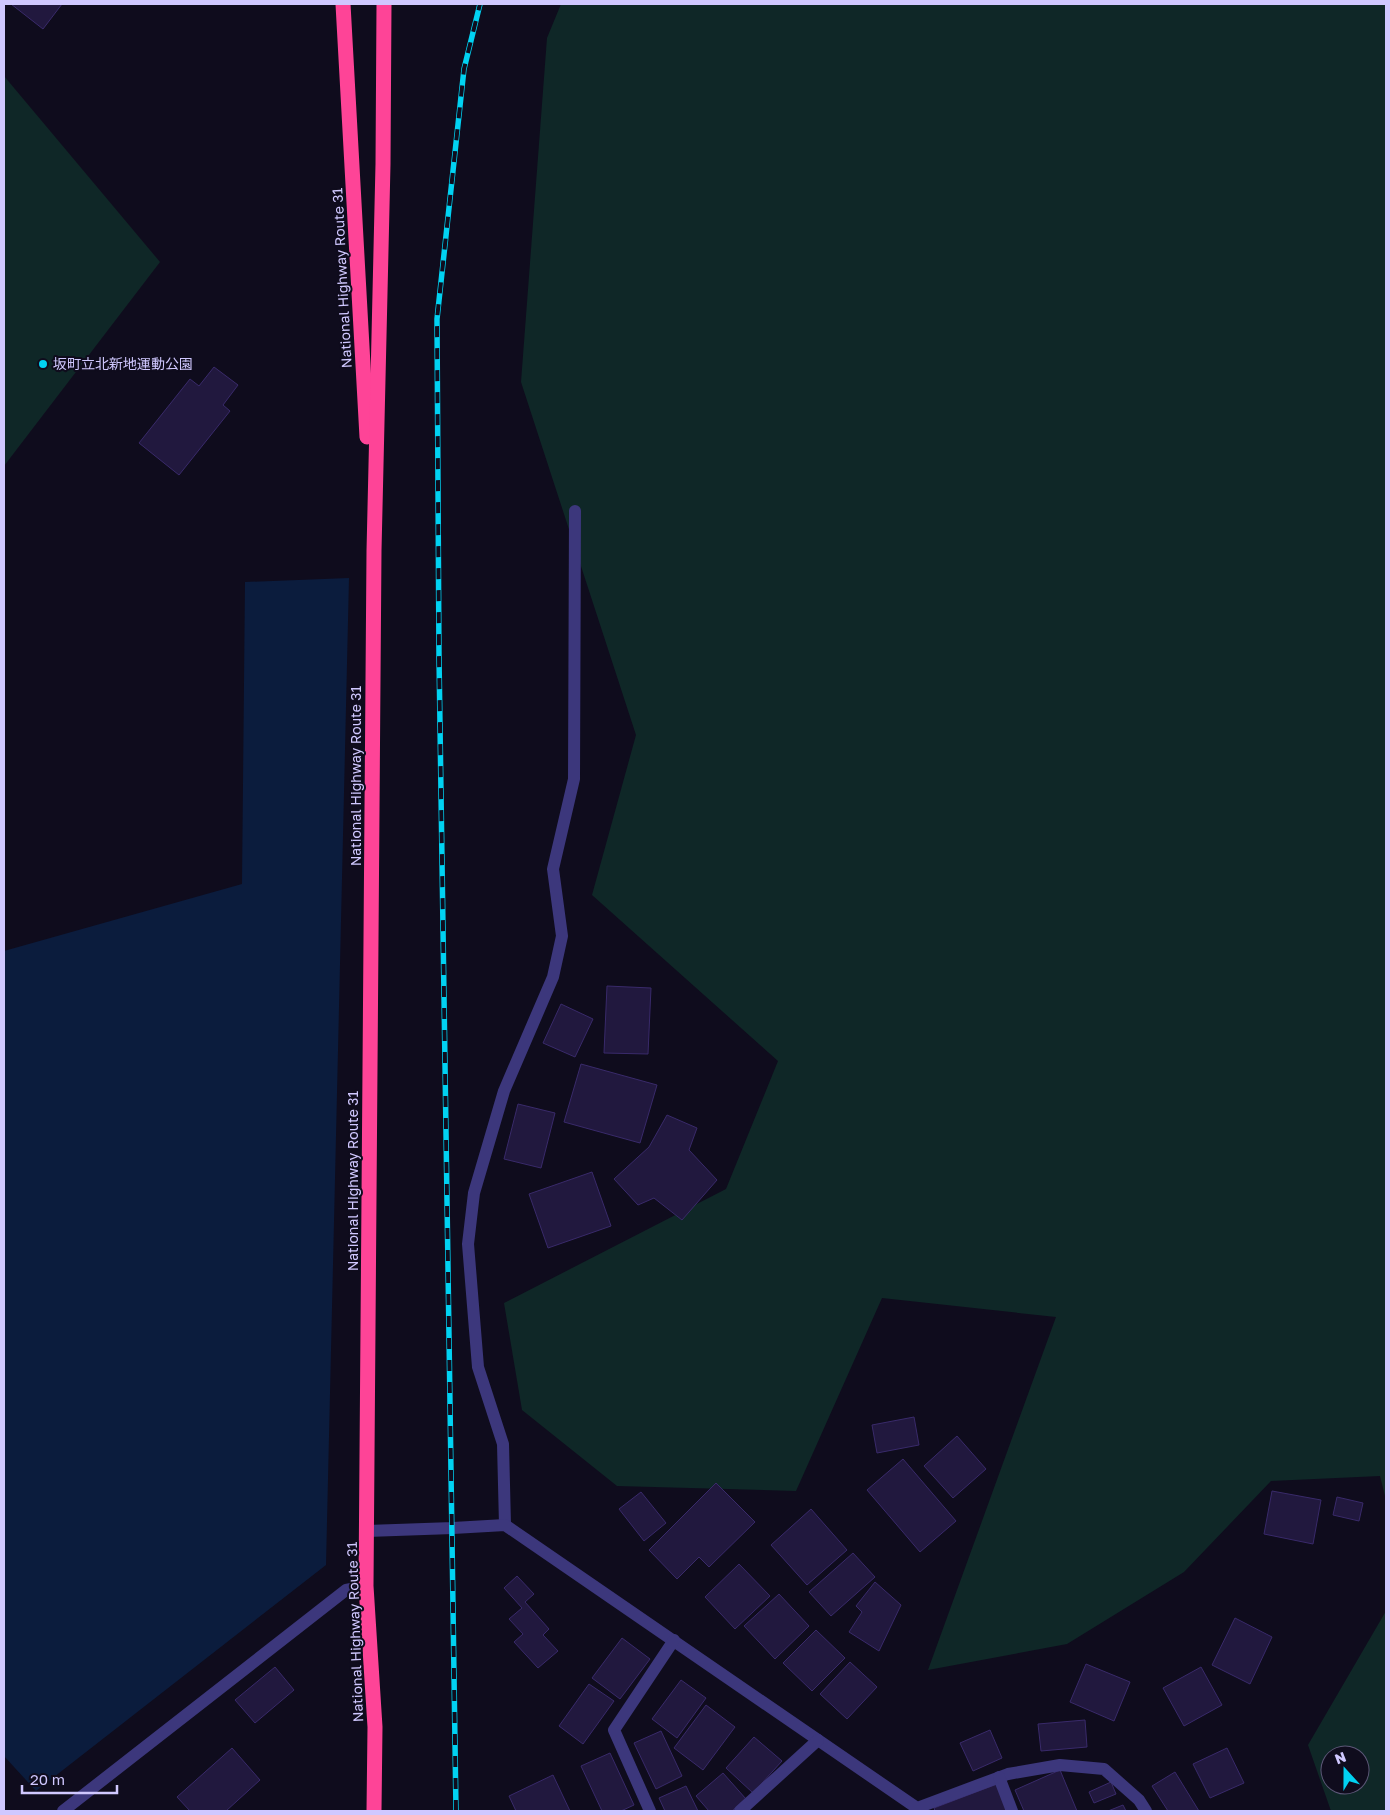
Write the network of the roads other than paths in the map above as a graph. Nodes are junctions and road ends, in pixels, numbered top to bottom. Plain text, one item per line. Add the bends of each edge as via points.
1 (343, 4) edge
2 (384, 4) edge
3 (575, 511) dead end
4 (374, 551) junction
5 (505, 1525) junction
6 (367, 1530) junction
7 (366, 1586) junction
8 (674, 1640) junction
9 (818, 1740) junction
10 (999, 1777) junction
11 (63, 1811) edge
12 (374, 1811) edge
13 (650, 1811) edge
14 (740, 1811) edge
15 (1012, 1811) edge
16 (1146, 1811) edge

1 - 4 highway, National Highway Route 31
2 - 4 highway, National Highway Route 31
3 - 5 street via 574,780 553,868 562,936 553,977 504,1091 474,1192 468,1244 478,1366 503,1444
4 - 6 highway, National Highway Route 31
5 - 6 street
5 - 8 street
6 - 7 highway, National Highway Route 31
7 - 11 street via 346,1590
7 - 12 highway, National Highway Route 31 via 375,1727
8 - 9 street
8 - 13 street via 614,1730
9 - 10 street via 917,1808
9 - 14 street
10 - 15 street
10 - 16 street via 1060,1765 1104,1769 1139,1800

